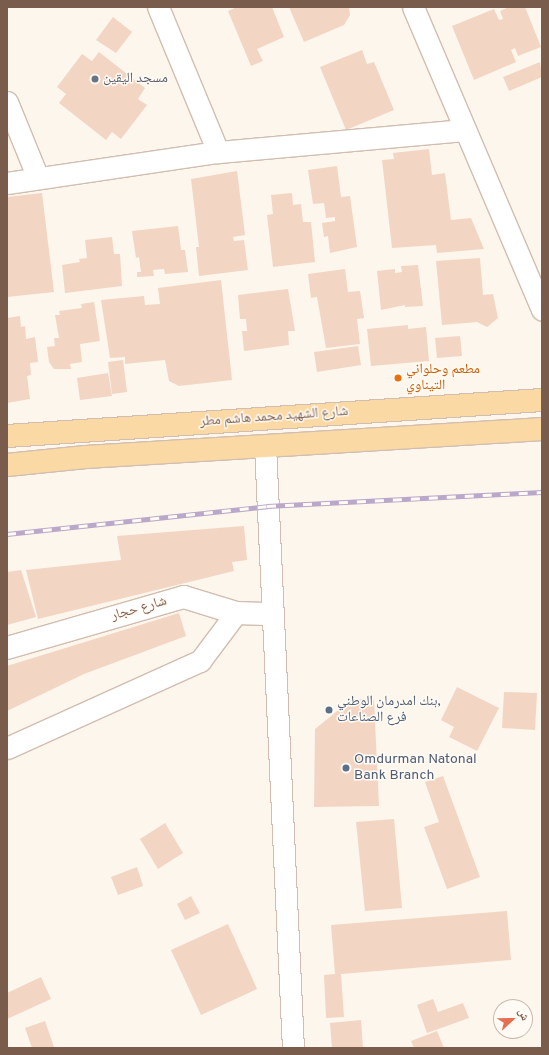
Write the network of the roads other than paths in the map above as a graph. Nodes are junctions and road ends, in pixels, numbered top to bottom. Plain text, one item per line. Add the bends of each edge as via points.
1 (158, 7) edge
2 (413, 7) edge
3 (7, 102) edge
4 (465, 130) junction
5 (218, 152) junction
6 (38, 178) junction
7 (7, 183) edge
8 (542, 310) edge
9 (542, 400) edge
10 (542, 429) edge
11 (7, 436) edge
12 (265, 446) junction
13 (7, 465) edge
14 (236, 613) junction
15 (273, 614) junction
16 (7, 648) edge
17 (7, 748) edge
18 (293, 1048) edge

1 - 5 street
2 - 4 street
3 - 6 street
4 - 5 street
4 - 8 street
5 - 6 street
6 - 7 street
9 - 11 main road, شارع الشهيد محمد هاشم مطر
10 - 12 main road, شارع الشهيد محمد هاشم مطر
12 - 13 main road, شارع الشهيد محمد هاشم مطر via 86,457
12 - 15 street
14 - 15 street, شارع حجار
14 - 16 street, شارع حجار via 184,597
14 - 17 street via 200,661
15 - 18 street

